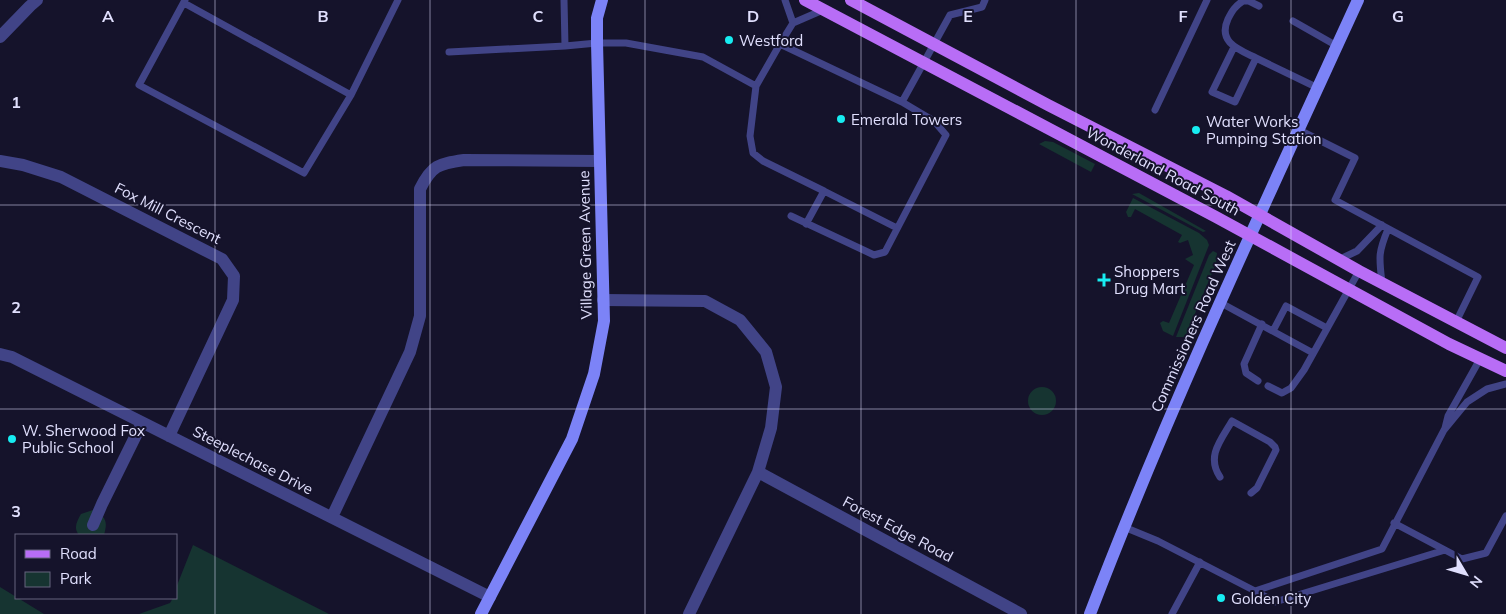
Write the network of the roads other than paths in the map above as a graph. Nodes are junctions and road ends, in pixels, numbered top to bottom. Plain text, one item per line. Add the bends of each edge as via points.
1 (37, 0) edge
2 (398, 0) edge
3 (564, 0) edge
4 (602, 0) edge
5 (785, 0) edge
6 (805, 0) edge
7 (851, 0) edge
8 (985, 0) edge
9 (1207, 0) edge
10 (1358, 0) edge
11 (184, 1) edge
12 (1259, 6) dead end
13 (822, 10) junction
14 (1293, 22) dead end
15 (792, 23) junction
16 (0, 37) edge
17 (597, 43) junction
18 (780, 44) junction
19 (934, 45) junction
20 (565, 46) junction
21 (1337, 46) junction
22 (1234, 47) junction
23 (448, 52) dead end
24 (1256, 58) junction
25 (924, 62) junction
26 (756, 86) junction
27 (1318, 88) junction
28 (351, 95) junction
29 (902, 102) junction
30 (1155, 110) dead end
31 (1299, 130) junction
32 (600, 161) junction
33 (0, 162) edge
34 (824, 191) junction
35 (791, 216) dead end
36 (1260, 216) junction
37 (806, 224) junction
38 (1385, 227) junction
39 (898, 228) junction
40 (1251, 236) junction
41 (1338, 260) junction
42 (1359, 271) junction
43 (1382, 283) junction
44 (1349, 290) junction
45 (603, 300) junction
46 (1221, 303) junction
47 (1456, 322) junction
48 (1262, 324) junction
49 (1327, 328) junction
50 (1273, 331) junction
51 (1506, 348) edge
52 (1313, 353) junction
53 (0, 354) edge
54 (1480, 359) junction
55 (1506, 371) edge
56 (1258, 381) dead end
57 (1506, 384) edge
58 (1268, 386) dead end
59 (142, 423) junction
60 (1444, 430) junction
61 (169, 436) junction
62 (758, 472) junction
63 (1220, 476) dead end
64 (1251, 493) dead end
65 (1506, 516) edge
66 (332, 517) junction
67 (1394, 523) junction
68 (93, 525) dead end
69 (1124, 527) junction
70 (1445, 550) junction
71 (1200, 562) junction
72 (1255, 591) junction
73 (490, 596) junction
74 (482, 614) edge
75 (689, 614) edge
76 (1021, 614) edge
77 (1090, 614) edge
78 (1172, 614) edge

1 - 16 street
2 - 28 lane
3 - 20 lane
4 - 17 main road, Village Green Avenue via 597,18
5 - 15 lane
6 - 13 main road, Wonderland Road South
7 - 19 main road, Wonderland Road South
8 - 19 lane via 982,7 950,15
9 - 30 lane
10 - 21 main road, Commissioners Road West
11 - 28 lane
11 - 28 lane via 139,85 304,173
12 - 22 lane via 1243,1 1232,11 1225,32
13 - 15 lane
13 - 25 main road, Wonderland Road South
14 - 21 lane
15 - 18 lane
17 - 20 lane
17 - 26 lane via 626,42 703,57
17 - 32 main road, Village Green Avenue
18 - 26 lane
18 - 29 lane
19 - 25 lane
19 - 36 main road, Wonderland Road South
20 - 23 lane
21 - 27 main road, Commissioners Road West
22 - 24 lane
22 - 24 lane via 1212,92 1235,102
24 - 27 lane
25 - 29 lane
25 - 40 main road, Wonderland Road South
26 - 34 lane via 750,136 753,153
27 - 31 main road, Commissioners Road West
29 - 39 lane via 934,121 946,135
31 - 36 main road, Commissioners Road West
31 - 38 lane via 1355,158 1334,200
32 - 45 main road, Village Green Avenue
32 - 66 street via 464,160 443,164 428,174 420,189 420,316 410,352
33 - 61 street, Fox Mill Crescent via 23,165 62,178 222,258 234,276 233,300
34 - 37 lane
34 - 39 lane
35 - 37 lane
36 - 40 main road, Commissioners Road West
36 - 41 main road, Wonderland Road South
37 - 39 lane via 874,256 885,252
38 - 41 lane via 1357,251
38 - 43 lane via 1379,259
38 - 47 lane via 1478,276
40 - 44 main road, Wonderland Road South
40 - 46 main road, Commissioners Road West
41 - 42 main road, Wonderland Road South
42 - 43 main road, Wonderland Road South
42 - 44 lane
43 - 47 main road, Wonderland Road South
44 - 49 lane
44 - 54 main road, Wonderland Road South
45 - 62 street via 705,302 740,320 766,352 776,386 771,428
45 - 73 main road, Village Green Avenue via 604,321 594,374 572,440
46 - 48 lane
46 - 69 main road, Commissioners Road West
47 - 51 main road, Wonderland Road South
48 - 50 lane
48 - 56 lane via 1244,364 1246,373
49 - 50 lane via 1286,306
49 - 52 lane
50 - 52 lane
52 - 58 lane via 1288,391 1282,393
53 - 59 street, Steeplechase Drive
54 - 55 main road, Wonderland Road South
54 - 60 lane via 1448,416
57 - 60 lane via 1487,389 1467,402
59 - 61 street, Steeplechase Drive
59 - 68 street
60 - 67 lane
61 - 66 street, Steeplechase Drive
62 - 75 street
62 - 76 street, Forest Edge Road
63 - 64 lane via 1215,469 1215,452 1232,421 1275,446 1276,450
65 - 70 lane via 1486,553 1462,559
66 - 73 street, Steeplechase Drive
67 - 70 lane
67 - 72 lane via 1382,549
69 - 71 lane
69 - 77 main road, Commissioners Road West
70 - 72 lane via 1275,602
71 - 72 lane
71 - 78 lane
73 - 74 main road, Village Green Avenue

